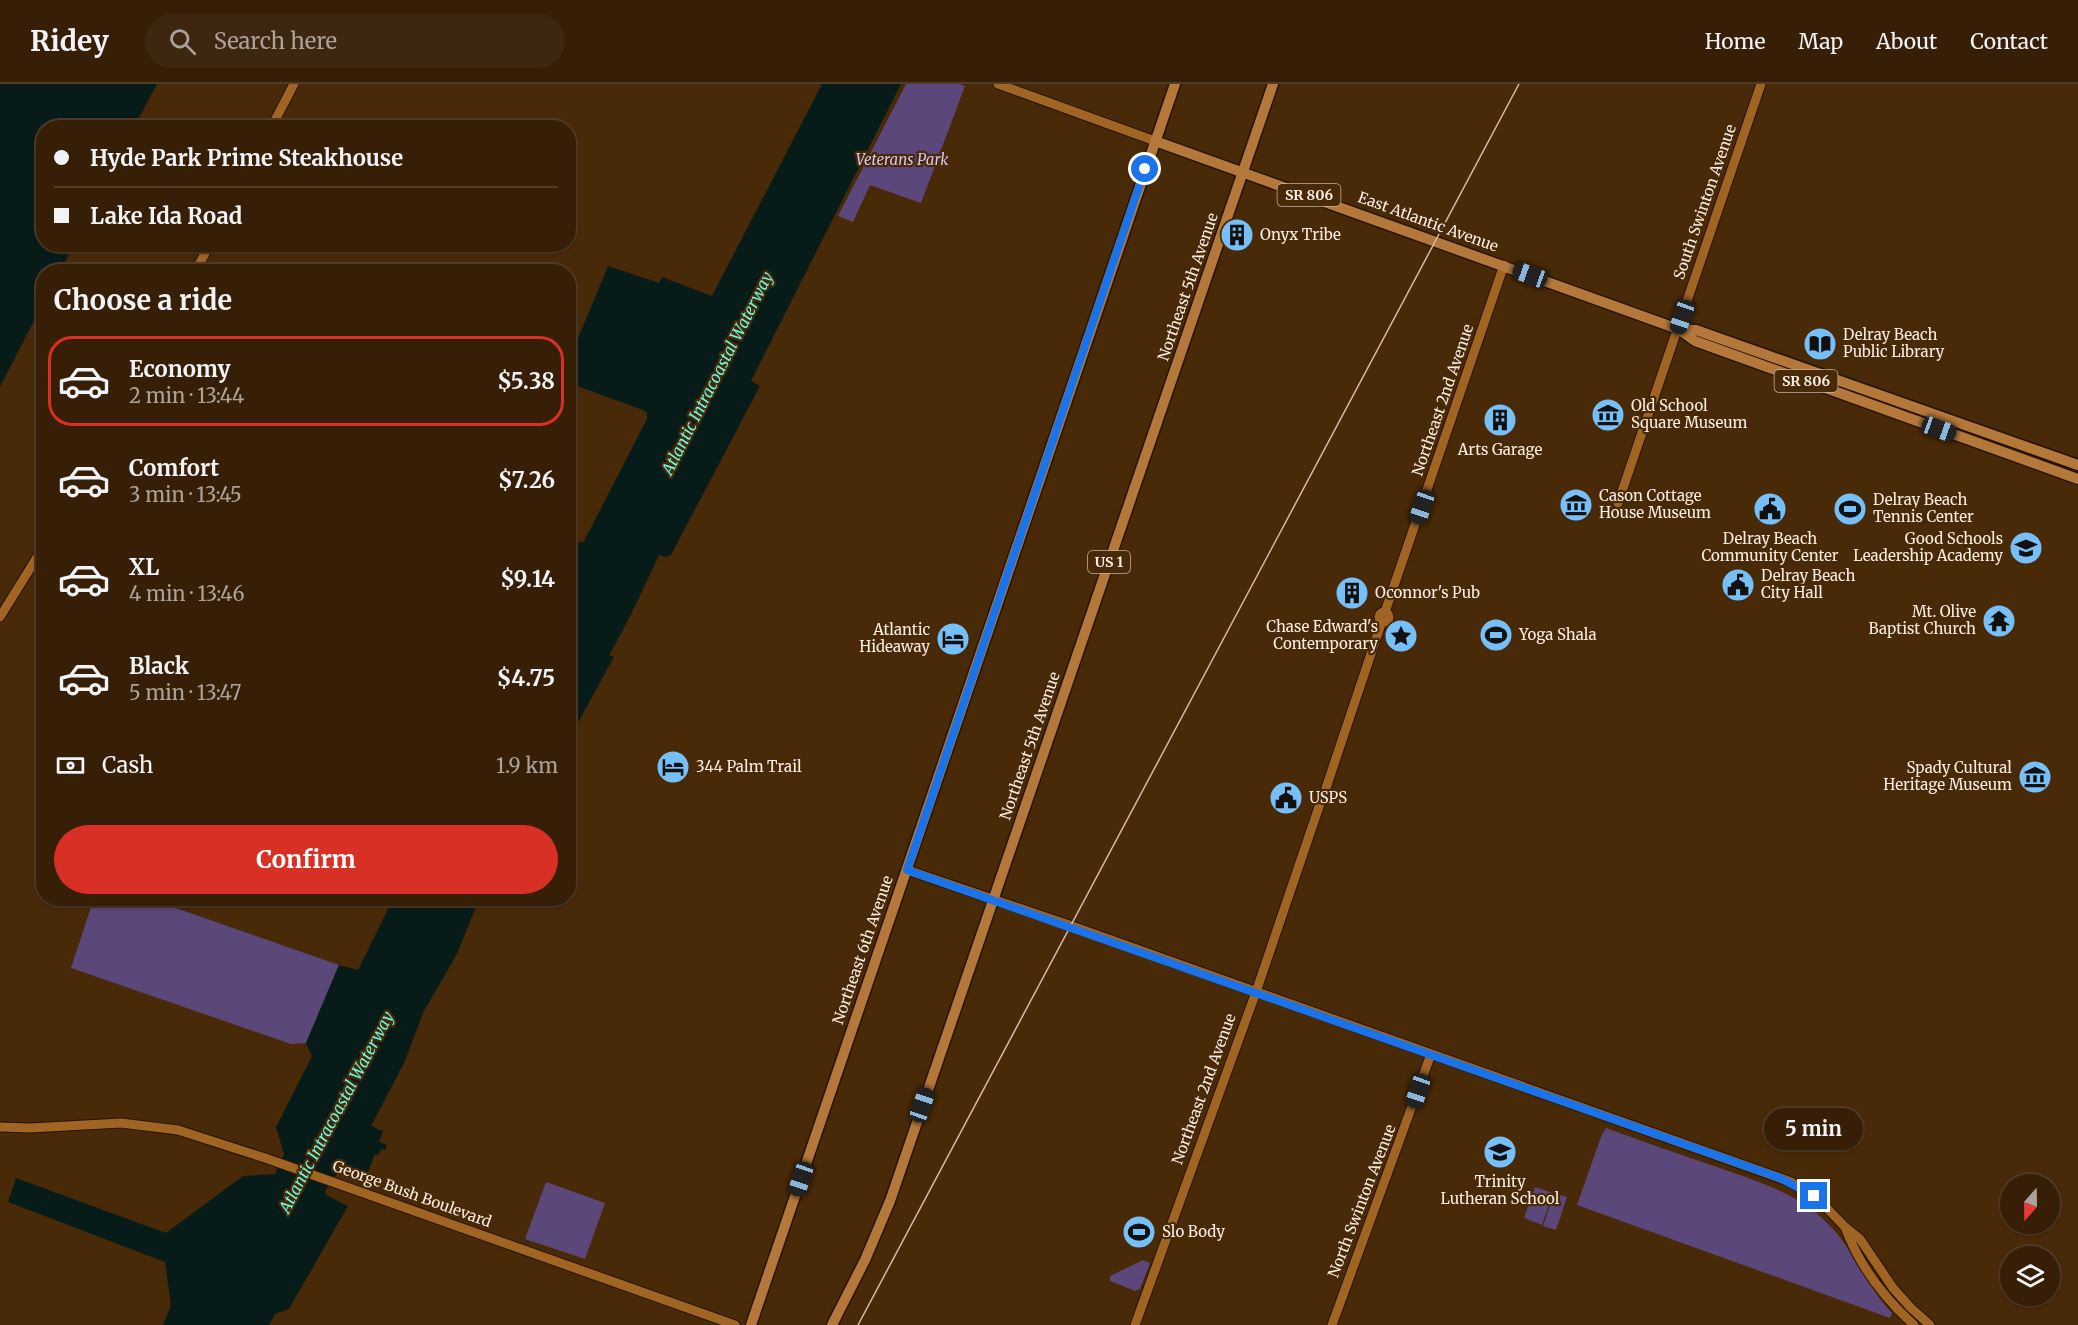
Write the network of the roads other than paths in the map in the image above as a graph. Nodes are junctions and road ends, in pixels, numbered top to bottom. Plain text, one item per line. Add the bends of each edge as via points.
1 (294, 84) edge
2 (998, 84) edge
3 (1174, 84) edge
4 (1273, 84) edge
5 (1761, 84) edge
6 (275, 120) edge
7 (1155, 141) junction
8 (1243, 172) junction
9 (1504, 266) junction
10 (1678, 329) junction
11 (1767, 354) junction
12 (1748, 359) junction
13 (1780, 359) junction
14 (1763, 365) junction
15 (2029, 448) junction
16 (1999, 450) junction
17 (2054, 457) junction
18 (2025, 460) junction
19 (2078, 465) edge
20 (2078, 479) edge
21 (1618, 503) dead end
22 (36, 559) edge
23 (0, 617) edge
24 (907, 870) junction
25 (993, 899) junction
26 (1256, 992) junction
27 (1431, 1054) junction
28 (0, 1127) edge
29 (1845, 1227) junction
30 (735, 1325) edge
31 (751, 1325) edge
32 (832, 1325) edge
33 (1135, 1325) edge
34 (1332, 1325) edge
35 (1914, 1325) edge
36 (1930, 1325) edge

1 - 6 street
2 - 7 street, East Atlantic Avenue / SR 806
3 - 7 main road, Northeast 6th Avenue
4 - 8 main road, US 1
5 - 10 street, South Swinton Avenue
7 - 8 main road, East Atlantic Avenue / SR 806
7 - 24 main road, Northeast 6th Avenue
8 - 9 main road, East Atlantic Avenue / SR 806
8 - 25 main road, Northeast 5th Avenue / US 1
9 - 10 main road, East Atlantic Avenue / SR 806
9 - 26 street, Northeast 2nd Avenue via 1385,612 1389,618 1382,621
10 - 11 main road, SR 806 via 1696,330
10 - 12 main road, SR 806 via 1695,341
10 - 21 street
11 - 12 main road
11 - 13 main road, SR 806
12 - 14 main road, SR 806
13 - 14 main road
13 - 15 main road, SR 806
14 - 16 main road, SR 806
15 - 16 main road via 2018,453
15 - 17 main road, SR 806
16 - 18 main road, SR 806
17 - 18 main road via 2038,454
17 - 19 main road, SR 806
18 - 20 main road, SR 806
22 - 23 street
24 - 25 street
24 - 31 main road, Northeast 6th Avenue
25 - 26 street
25 - 32 main road, Northeast 5th Avenue / US 1 via 890,1201
26 - 27 street
26 - 33 street, Northeast 2nd Avenue
27 - 29 street via 1780,1178 1814,1196
27 - 34 street, North Swinton Avenue
28 - 30 street, George Bush Boulevard via 142,1124 204,1137
29 - 35 street via 1875,1283
29 - 36 street via 1860,1239 1893,1288

